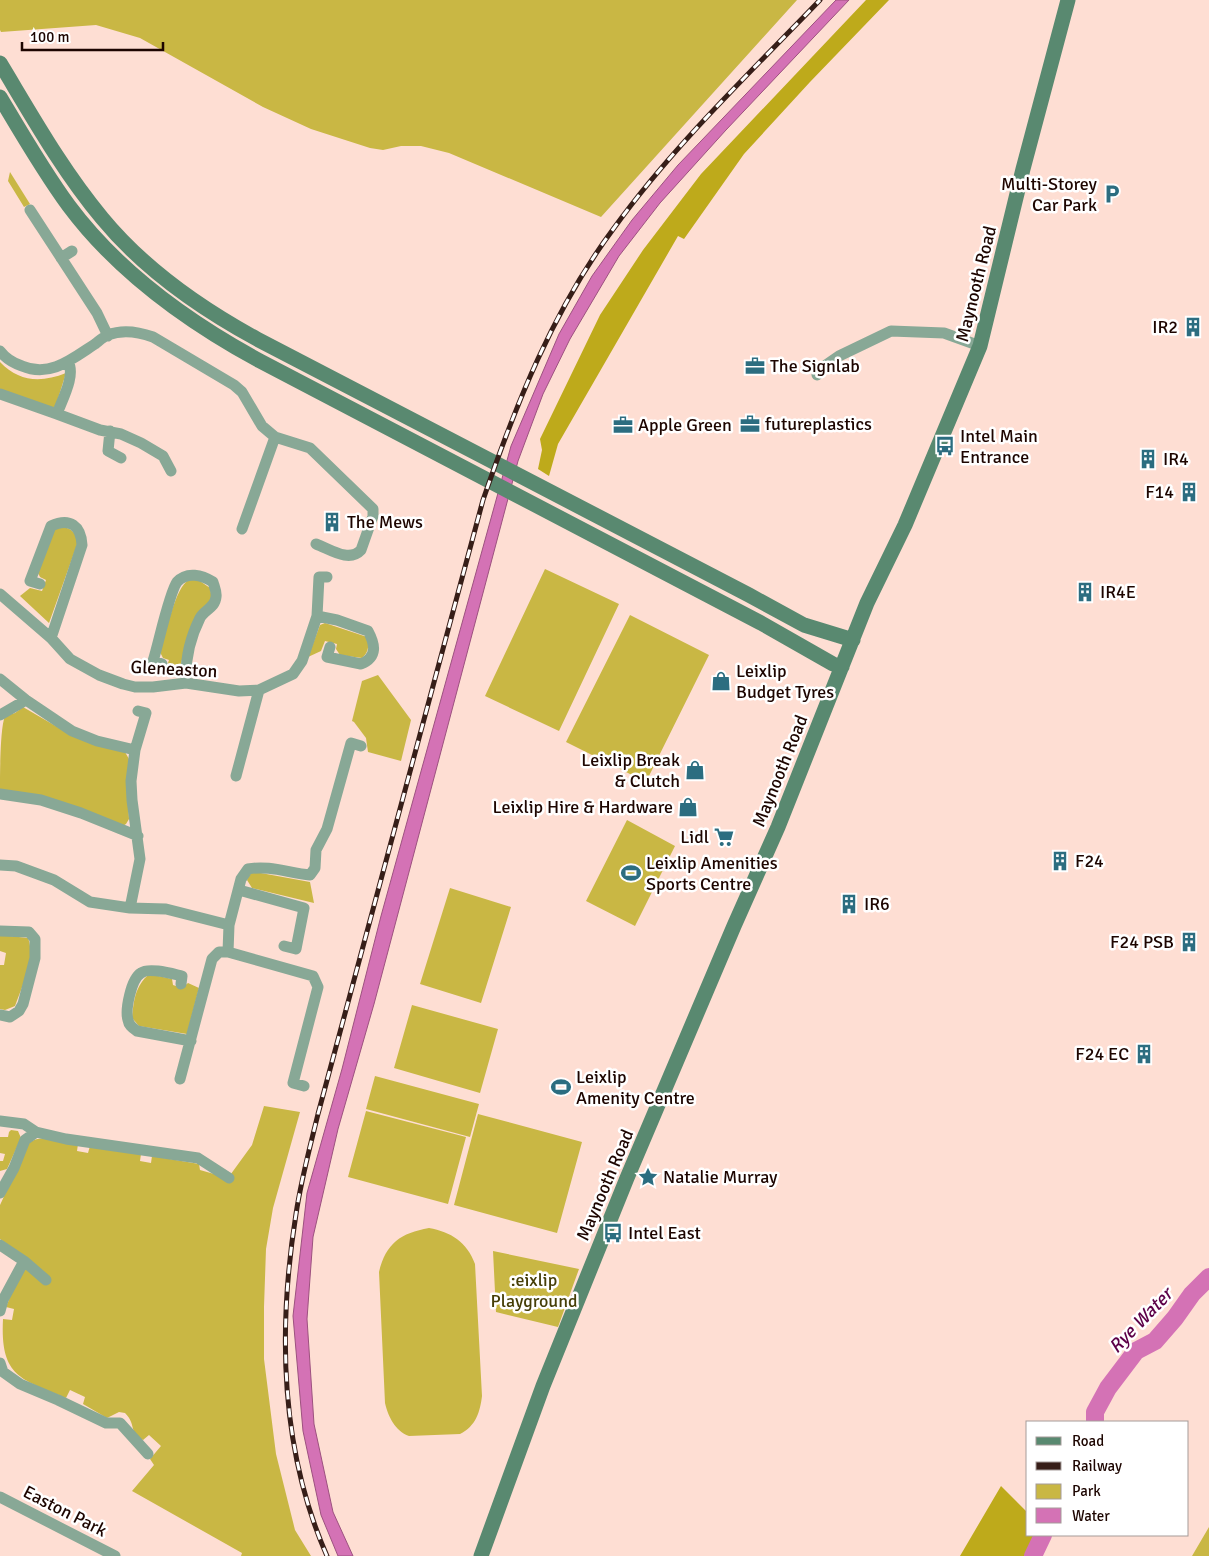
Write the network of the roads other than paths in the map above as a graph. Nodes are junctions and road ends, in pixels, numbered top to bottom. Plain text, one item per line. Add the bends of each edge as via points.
1 (1068, 0) edge
2 (0, 63) edge
3 (0, 97) edge
4 (30, 210) dead end
5 (72, 251) dead end
6 (61, 258) junction
7 (108, 336) junction
8 (980, 346) junction
9 (0, 351) edge
10 (68, 362) junction
11 (818, 375) dead end
12 (0, 394) edge
13 (57, 414) junction
14 (110, 432) junction
15 (275, 437) junction
16 (121, 458) dead end
17 (170, 471) dead end
18 (242, 530) dead end
19 (316, 544) dead end
20 (328, 577) dead end
21 (40, 584) dead end
22 (0, 594) edge
23 (317, 616) junction
24 (51, 638) junction
25 (853, 640) junction
26 (330, 647) dead end
27 (162, 664) dead end
28 (842, 667) junction
29 (0, 679) edge
30 (186, 683) junction
31 (259, 690) junction
32 (26, 700) junction
33 (138, 711) dead end
34 (0, 715) edge
35 (361, 746) dead end
36 (135, 750) junction
37 (236, 776) dead end
38 (0, 794) edge
39 (138, 836) junction
40 (0, 865) edge
41 (239, 890) junction
42 (130, 908) junction
43 (229, 925) junction
44 (0, 931) edge
45 (284, 946) dead end
46 (228, 952) junction
47 (181, 984) dead end
48 (0, 1015) edge
49 (190, 1041) junction
50 (180, 1079) dead end
51 (304, 1086) dead end
52 (0, 1121) edge
53 (36, 1132) junction
54 (4, 1177) edge
55 (229, 1178) dead end
56 (0, 1193) edge
57 (0, 1246) edge
58 (24, 1261) junction
59 (46, 1280) dead end
60 (0, 1311) edge
61 (0, 1363) edge
62 (148, 1454) dead end
63 (0, 1497) edge
64 (115, 1556) edge
65 (481, 1556) edge

1 - 8 main road, Maynooth Road
2 - 25 main road via 74,183 103,220 161,277 197,303 241,331 804,626
3 - 28 main road via 70,207 103,245 158,296 224,342
4 - 6 street
5 - 6 street
6 - 7 street via 98,312
7 - 10 street
7 - 15 street via 139,332 193,360 242,392 262,426
8 - 11 street via 944,333 891,331 839,356 826,364
8 - 25 main road, Maynooth Road
9 - 10 street via 12,362 31,370 50,370
10 - 13 street via 71,373
12 - 13 street
13 - 14 street
14 - 16 street via 108,451
14 - 17 street via 141,442 163,456
15 - 18 street
15 - 19 street via 310,448 373,509 357,554 348,556
20 - 23 street via 319,576
21 - 24 street via 30,581 51,526 69,522 82,535 82,545
22 - 24 street, Gleneaston
23 - 26 street via 368,631 374,642 373,653 361,664 327,657
23 - 31 street via 302,661 293,674
24 - 30 street, Gleneaston via 70,659 123,684 153,687
25 - 28 main road, Maynooth Road
27 - 30 street via 153,661 178,582 198,574 206,577 213,582 216,598 212,607 201,616 188,650
28 - 65 main road, Maynooth Road via 778,827 592,1263
29 - 32 street
30 - 31 street, Gleneaston via 239,691
31 - 37 street
32 - 34 street
32 - 36 street via 72,732
33 - 36 street via 146,714
35 - 41 street via 351,743 326,829 316,850 315,868 310,875 274,868 248,869
36 - 39 street via 132,790
38 - 39 street via 41,800
39 - 42 street via 140,859
40 - 42 street via 16,866 54,880 90,902
41 - 43 street
41 - 45 street via 304,908 296,949
42 - 43 street via 166,909
43 - 46 street
44 - 48 street via 29,932 36,948 19,1011 10,1017
46 - 49 street via 219,952 212,958
46 - 51 street via 312,976 318,987 293,1083
47 - 49 street via 182,976 150,970 140,973 128,1000 128,1020 138,1031
49 - 50 street
52 - 53 street via 24,1124
53 - 54 street via 25,1140
53 - 55 street via 198,1158
54 - 56 street
57 - 58 street
58 - 59 street
58 - 60 street
61 - 62 street via 3,1372 20,1384 106,1423 120,1423
63 - 64 street, Easton Park

